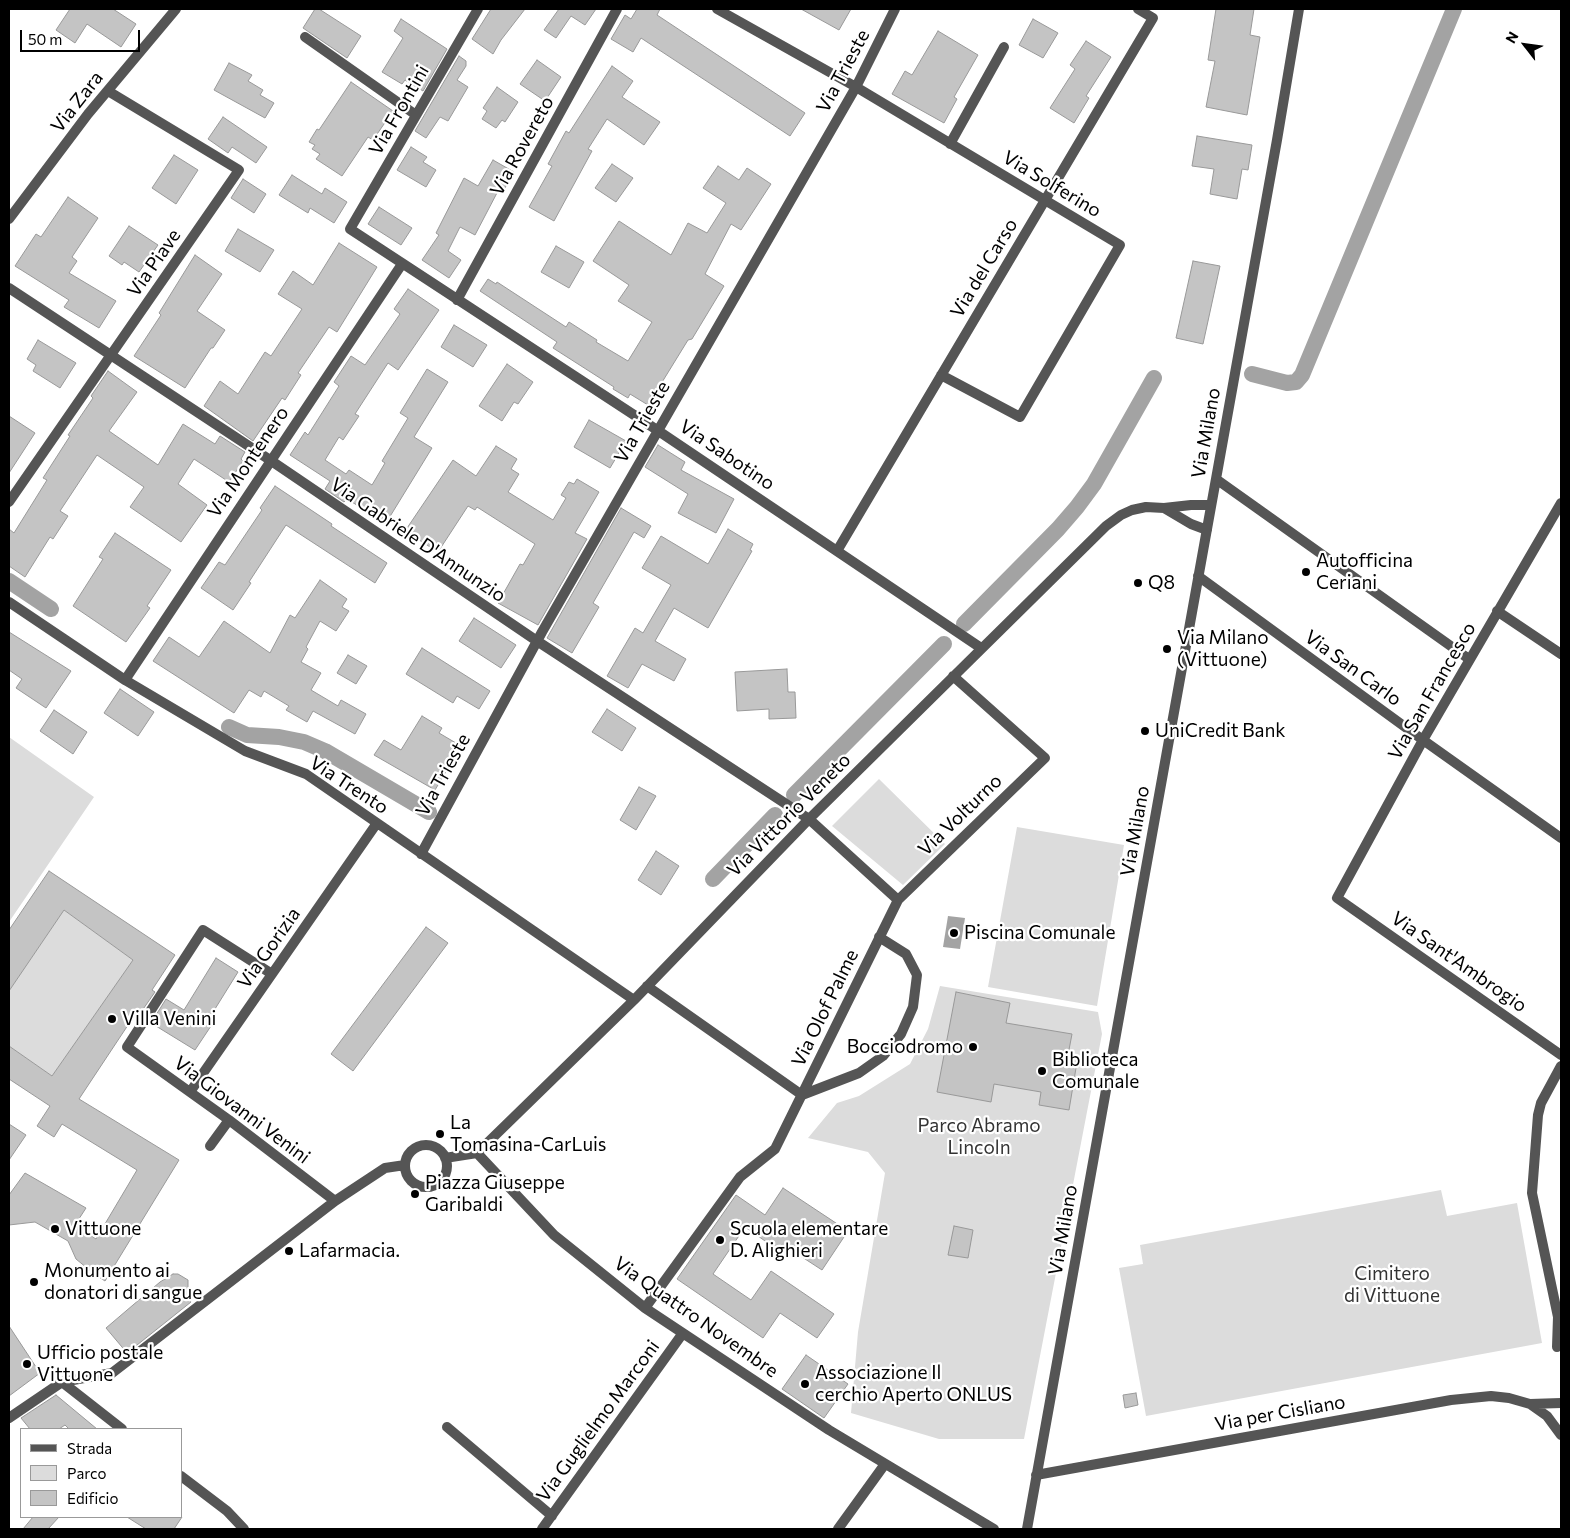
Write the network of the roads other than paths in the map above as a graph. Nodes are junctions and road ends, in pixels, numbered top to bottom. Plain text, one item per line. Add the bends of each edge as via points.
1 (176, 9) edge
2 (478, 9) edge
3 (617, 9) edge
4 (718, 9) edge
5 (895, 9) edge
6 (1138, 9) edge
7 (1298, 9) edge
8 (305, 37) dead end
9 (1004, 46) dead end
10 (856, 88) junction
11 (108, 90) junction
12 (416, 115) junction
13 (950, 144) junction
14 (1045, 200) junction
15 (9, 219) edge
16 (350, 229) joint
17 (402, 264) junction
18 (9, 288) edge
19 (457, 300) junction
20 (111, 356) junction
21 (942, 375) junction
22 (657, 430) junction
23 (270, 460) junction
24 (1216, 479) junction
25 (9, 502) edge
26 (1211, 505) junction
27 (1164, 508) junction
28 (1560, 509) edge
29 (1207, 530) junction
30 (837, 551) junction
31 (1198, 576) junction
32 (9, 602) edge
33 (1497, 611) junction
34 (537, 641) junction
35 (981, 648) junction
36 (1561, 654) edge
37 (1469, 659) junction
38 (953, 676) junction
39 (125, 680) junction
40 (1423, 740) junction
41 (808, 819) junction
42 (377, 823) junction
43 (1561, 838) edge
44 (421, 854) junction
45 (1337, 898) joint
46 (898, 900) junction
47 (879, 937) junction
48 (272, 974) junction
49 (647, 986) junction
50 (634, 1000) junction
51 (1561, 1055) edge
52 (1561, 1066) edge
53 (190, 1092) junction
54 (802, 1095) junction
55 (229, 1120) junction
56 (210, 1146) dead end
57 (477, 1153) junction
58 (446, 1158) junction
59 (405, 1165) junction
60 (335, 1202) junction
61 (645, 1308) junction
62 (683, 1333) junction
63 (1556, 1348) dead end
64 (62, 1382) junction
65 (1561, 1403) edge
66 (1530, 1404) junction
67 (9, 1418) edge
68 (447, 1427) dead end
69 (121, 1428) edge
70 (1561, 1435) edge
71 (885, 1464) junction
72 (1036, 1475) junction
73 (182, 1477) edge
74 (552, 1516) junction
75 (242, 1529) edge
76 (542, 1529) edge
77 (838, 1529) edge
78 (994, 1529) edge
79 (1027, 1529) edge

1 - 11 street, Via Zara
2 - 12 street, Via Frontini
3 - 19 street, Via Rovereto
4 - 10 street, Via Solferino
5 - 10 street, Via Trieste
6 - 14 street, Via del Carso via 1153,18
7 - 24 street, Via Milano
8 - 12 street
9 - 13 street
10 - 13 street, Via Solferino
10 - 22 street, Via Trieste
11 - 15 street, Via Zara
11 - 20 street, Via Piave via 239,170
12 - 16 street, Via Frontini
13 - 14 street, Via Solferino
14 - 21 street, Via del Carso
14 - 21 street, Via Solferino via 1120,245 1020,417
16 - 17 street, Via Sabotino
17 - 19 street, Via Sabotino
17 - 23 street, Via Montenero
18 - 20 street, Via Gabriele D'Annunzio
19 - 22 street, Via Sabotino
20 - 23 street, Via Gabriele D'Annunzio
20 - 25 street, Via Piave
21 - 30 street, Via del Carso
22 - 30 street, Via Sabotino
22 - 34 street, Via Trieste
23 - 34 street, Via Gabriele D'Annunzio
23 - 39 street, Via Montenero
24 - 26 street, Via Milano
24 - 37 street
26 - 27 street, Via Vittorio Veneto
26 - 29 street, Via Milano
27 - 29 street
27 - 35 street, Via Vittorio Veneto via 1132,510 1106,526
28 - 33 street, Via San Francesco
29 - 31 street, Via Milano
30 - 35 street, Via Sabotino
31 - 40 street, Via San Carlo
31 - 72 street, Via Milano
32 - 39 street, Via Trento
33 - 36 street
33 - 37 street, Via San Francesco
34 - 41 street, Via Gabriele D'Annunzio
34 - 44 street, Via Trieste
35 - 38 street, Via Vittorio Veneto
37 - 40 street, Via San Francesco
38 - 41 street, Via Vittorio Veneto
38 - 46 street, Via Volturno via 1045,758
39 - 42 street, Via Trento via 245,751 306,774
40 - 43 street, Via San Carlo
40 - 45 street, Via San Francesco
41 - 46 street
41 - 49 street, Via Vittorio Veneto
42 - 44 street, Via Trento
42 - 48 street, Via Gorizia
44 - 50 street, Via Trento
45 - 51 street, Via Sant'Ambrogio
46 - 47 street, Via Olof Palme
47 - 54 street, Via Olof Palme
47 - 54 street, Via Olof Palme via 906,954 917,975 913,1007 901,1034 883,1056 860,1073
48 - 53 street, Via Gorizia
48 - 53 street, Via Giovanni Venini via 203,930 127,1047
49 - 50 street, Via Vittorio Veneto
49 - 54 street
50 - 57 street, Via Vittorio Veneto
52 - 63 street via 1538,1115 1532,1193 1558,1318
53 - 55 street, Via Giovanni Venini
54 - 61 street, Via Olof Palme via 775,1148 740,1177
55 - 56 street
55 - 60 street, Via Giovanni Venini
57 - 58 street
57 - 61 street, Via Quattro Novembre via 554,1235
58 - 59 street via 436,1147 422,1145 410,1152
58 - 59 street via 443,1177 427,1186 420,1186 410,1179
59 - 60 street via 384,1168
60 - 64 street via 112,1373
61 - 62 street, Via Quattro Novembre
62 - 71 street, Via Quattro Novembre
62 - 74 street, Via Guglielmo Marconi
64 - 67 street
64 - 69 street
65 - 66 street, Via per Cisliano
66 - 70 street, Via per Cisliano via 1547,1416
66 - 72 street, Via per Cisliano via 1491,1396 1451,1400
68 - 74 street
71 - 77 street
71 - 78 street, Via Quattro Novembre
72 - 79 street, Via Milano
73 - 75 street via 226,1511
74 - 76 street, Via Guglielmo Marconi

